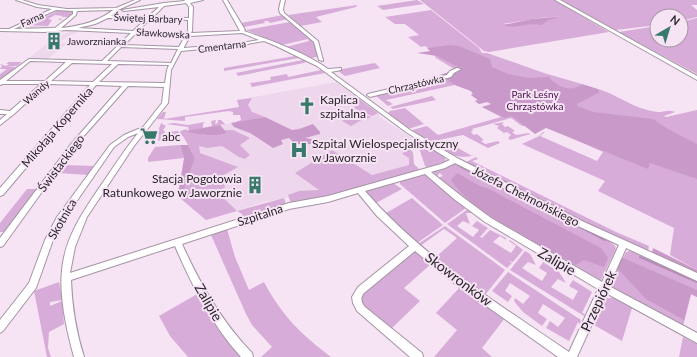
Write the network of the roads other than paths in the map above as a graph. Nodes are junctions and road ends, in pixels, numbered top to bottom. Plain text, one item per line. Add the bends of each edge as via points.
1 (12, 0) edge
2 (34, 0) edge
3 (138, 0) edge
4 (201, 0) edge
5 (225, 0) edge
6 (283, 0) edge
7 (557, 0) edge
8 (24, 1) edge
9 (131, 1) edge
10 (187, 1) edge
11 (164, 4) junction
12 (37, 5) junction
13 (56, 8) junction
14 (75, 10) junction
15 (116, 10) junction
16 (106, 16) junction
17 (150, 18) junction
18 (190, 19) junction
19 (68, 29) junction
20 (0, 30) edge
21 (12, 30) junction
22 (56, 31) junction
23 (136, 31) junction
24 (243, 32) junction
25 (189, 34) junction
26 (264, 40) junction
27 (120, 46) junction
28 (181, 49) junction
29 (317, 60) junction
30 (71, 61) junction
31 (102, 62) junction
32 (116, 63) junction
33 (172, 64) junction
34 (339, 69) dead end
35 (459, 69) dead end
36 (326, 71) junction
37 (697, 78) edge
38 (1, 82) edge
39 (47, 82) junction
40 (94, 84) junction
41 (126, 85) junction
42 (167, 85) junction
43 (370, 95) dead end
44 (0, 112) edge
45 (12, 113) junction
46 (0, 123) edge
47 (146, 128) junction
48 (455, 160) junction
49 (426, 171) junction
50 (360, 190) junction
51 (0, 193) edge
52 (178, 242) junction
53 (0, 244) edge
54 (623, 244) junction
55 (415, 246) junction
56 (697, 277) edge
57 (66, 278) junction
58 (604, 288) junction
59 (0, 328) edge
60 (697, 338) edge
61 (79, 357) edge
62 (248, 357) edge
63 (418, 357) edge
64 (567, 357) edge
65 (572, 357) edge

1 - 8 street
2 - 8 street
2 - 12 street
3 - 9 street
4 - 10 street
5 - 24 street
6 - 29 street via 282,13 317,45
7 - 37 street
8 - 12 street
9 - 15 street
10 - 11 street
10 - 18 street via 191,6
11 - 15 street
11 - 17 street
12 - 13 street
13 - 14 street
13 - 21 street, Farna via 12,27
14 - 15 street
14 - 22 street via 75,14
15 - 16 street
16 - 17 street, Świętej Barbary
16 - 19 street via 96,22
17 - 18 street, Świętej Barbary
17 - 23 street
18 - 25 street
19 - 22 street
19 - 23 street, Sławkowska
20 - 21 street
21 - 22 street
23 - 25 street, Sławkowska
23 - 27 street
24 - 25 street, Sławkowska
24 - 26 street, Józefa Chełmońskiego
25 - 28 street
26 - 28 street, Cmentarna
26 - 29 street, Józefa Chełmońskiego
27 - 28 street, Cmentarna
27 - 31 street
28 - 33 street
29 - 36 street, Józefa Chełmońskiego
30 - 31 street
30 - 38 street via 29,60
30 - 39 street, Wandy
31 - 32 street
32 - 33 street
32 - 40 street, Mikołaja Kopernika
33 - 42 street
34 - 36 street
35 - 43 street, Chrząstówka via 449,76
36 - 48 street, Józefa Chełmońskiego via 408,131
38 - 39 street
39 - 40 street
39 - 45 street, Wandy
40 - 41 street
40 - 51 street, Mikołaja Kopernika
41 - 42 street
41 - 53 street, Świstackiego via 73,146
42 - 47 street via 165,103
44 - 45 street
45 - 46 street, Wandy
47 - 57 street via 84,216 71,247
47 - 59 street, Skotnica via 126,136 112,146 60,219 49,240 33,285
48 - 49 street, Szpitalna
48 - 54 street, Józefa Chełmońskiego
49 - 50 street, Szpitalna
49 - 58 street, Zalipie via 488,220
50 - 52 street, Szpitalna via 316,202 289,206
50 - 55 street, Skowronków
52 - 57 street, Szpitalna
52 - 62 street, Zalipie via 210,307
54 - 56 street, Józefa Chełmońskiego
54 - 58 street, Przepiórek
55 - 63 street via 361,290 357,301 362,310
55 - 64 street, Skowronków via 469,288
57 - 61 street via 69,316
58 - 60 street, Zalipie
58 - 65 street, Przepiórek

